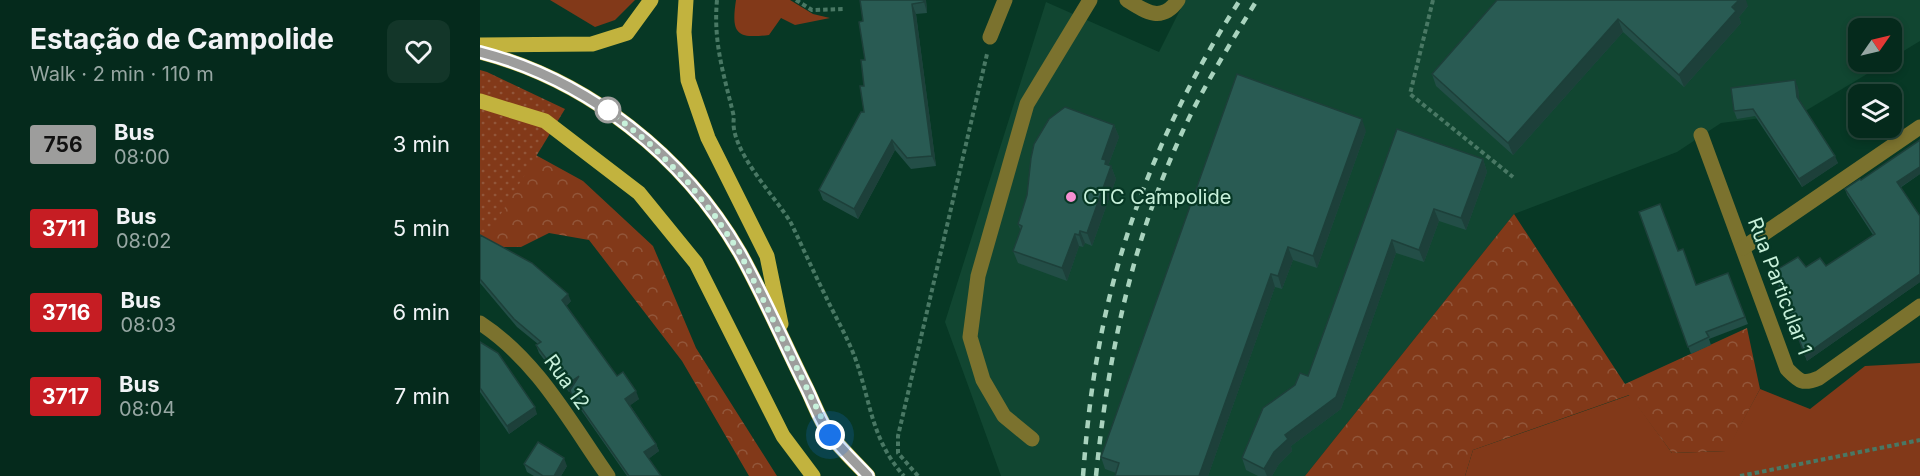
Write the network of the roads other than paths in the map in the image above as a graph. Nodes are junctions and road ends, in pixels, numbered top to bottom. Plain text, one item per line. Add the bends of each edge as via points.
1 (651, 0) edge
2 (686, 0) edge
3 (1005, 0) edge
4 (1090, 0) edge
5 (1127, 0) edge
6 (1178, 0) edge
7 (990, 37) road end
8 (480, 45) edge
9 (480, 52) edge
10 (480, 101) edge
11 (1920, 127) edge
12 (1701, 135) dead end
13 (1743, 248) junction
14 (1920, 306) edge
15 (480, 323) edge
16 (785, 345) junction
17 (1032, 439) dead end
18 (608, 476) edge
19 (813, 476) edge
20 (868, 476) edge

1 - 8 main road via 627,33 592,44
2 - 16 main road via 688,80 708,138 767,256
3 - 7 street
4 - 17 street via 1027,104 978,276 970,337 982,380 1004,416
5 - 6 street via 1158,14
9 - 16 main road via 551,78 608,110 649,143 686,180 740,253
10 - 19 main road via 545,121 639,193 696,263 783,436
11 - 13 street
12 - 13 street, Rua Particular 1
13 - 14 street, Rua Particular 1 via 1787,369 1798,380 1808,383 1819,378
15 - 18 street, Rua 12 via 509,345 539,376
16 - 20 main road via 830,435

